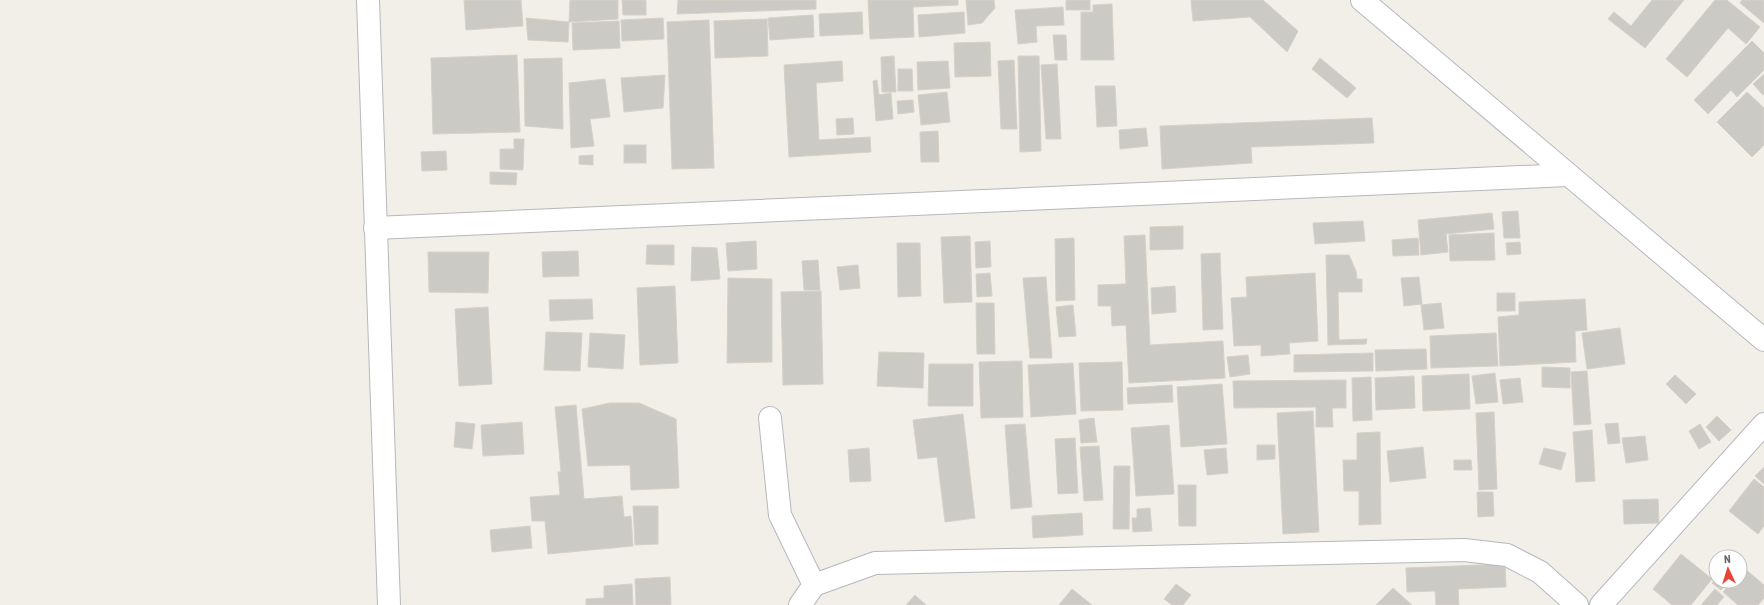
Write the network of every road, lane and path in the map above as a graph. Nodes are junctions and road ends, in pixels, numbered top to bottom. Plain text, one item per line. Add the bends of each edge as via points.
1 (368, 0) edge
2 (1362, 0) edge
3 (1568, 175) junction
4 (375, 228) junction
5 (1764, 340) edge
6 (770, 418) dead end
7 (1764, 424) edge
8 (814, 585) junction
9 (389, 605) edge
10 (800, 605) edge
11 (1576, 605) edge
12 (1601, 605) edge

1 - 4 street
2 - 3 street
3 - 4 street
3 - 5 street
4 - 9 street
6 - 8 street via 780,515
7 - 12 street
8 - 10 street
8 - 11 street via 875,563 1464,550 1507,555 1540,572

